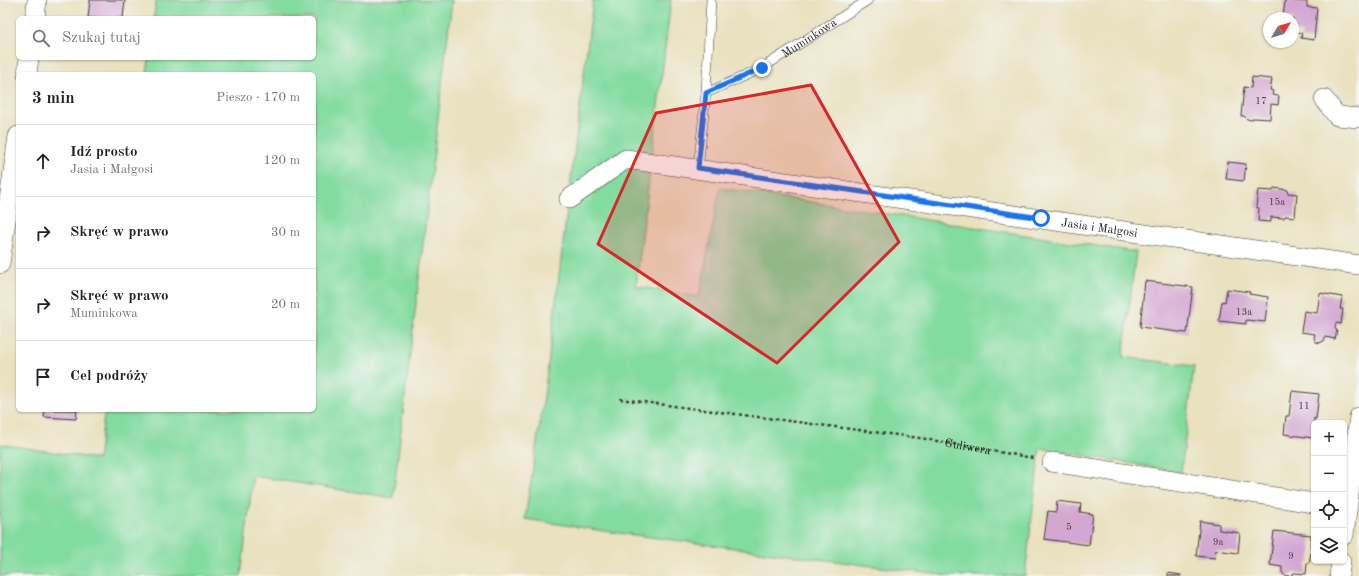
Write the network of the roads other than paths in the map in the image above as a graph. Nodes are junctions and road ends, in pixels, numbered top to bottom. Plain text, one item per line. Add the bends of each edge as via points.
1 (37, 0) edge
2 (712, 0) edge
3 (868, 0) edge
4 (35, 16) edge
5 (29, 60) edge
6 (27, 72) edge
7 (706, 93) junction
8 (1324, 99) dead end
9 (1359, 118) edge
10 (16, 150) edge
11 (698, 168) junction
12 (569, 200) dead end
13 (0, 264) edge
14 (1359, 265) edge
15 (1359, 418) edge
16 (1052, 462) road end
17 (1347, 501) edge
18 (1311, 503) edge
19 (1341, 564) edge
20 (1339, 576) edge

1 - 4 street
2 - 7 lane
3 - 7 lane, Muminkowa via 762,68
5 - 6 street
7 - 11 lane
8 - 9 street via 1337,116
10 - 13 street
11 - 12 street, Jasia i Małgosi via 626,159
11 - 14 street, Jasia i Małgosi
15 - 17 street
16 - 18 street
19 - 20 street

